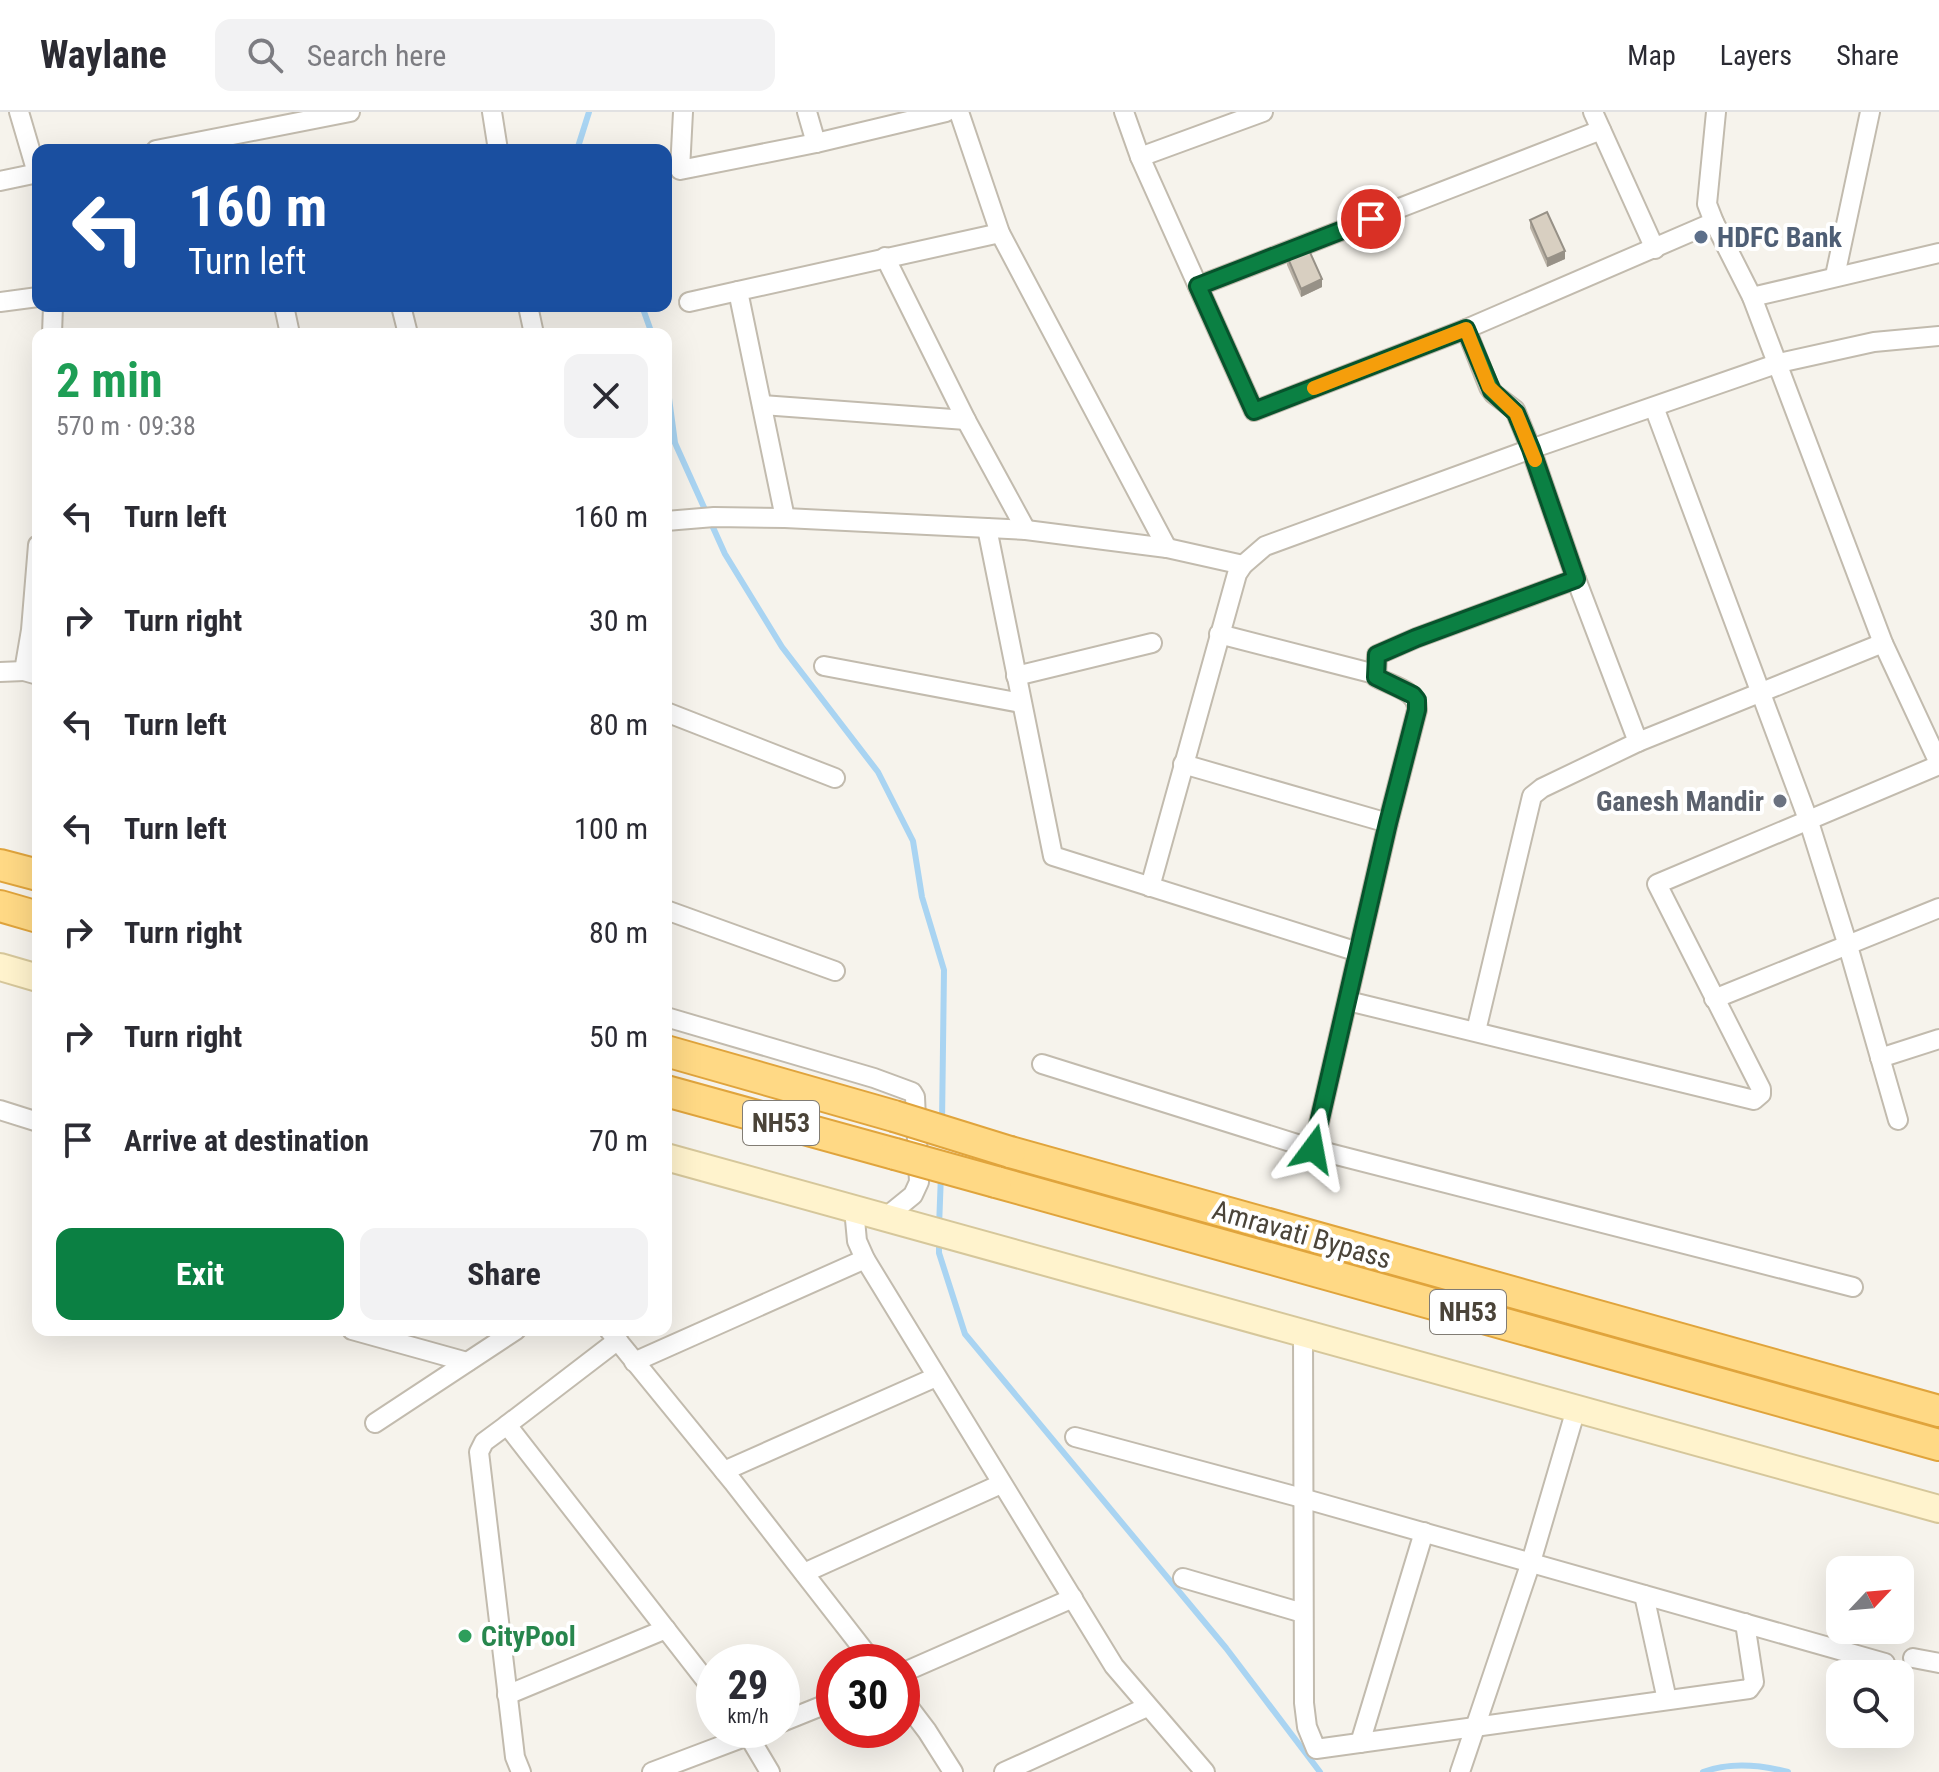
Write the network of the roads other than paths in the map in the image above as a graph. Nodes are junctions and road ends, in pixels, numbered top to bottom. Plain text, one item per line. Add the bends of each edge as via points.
1 (19, 112) edge
2 (350, 112) edge
3 (492, 112) edge
4 (683, 112) edge
5 (807, 112) edge
6 (946, 112) edge
7 (959, 112) edge
8 (1124, 112) edge
9 (1263, 112) edge
10 (1593, 112) edge
11 (1716, 112) edge
12 (1870, 112) edge
13 (281, 118) edge
14 (1601, 130) junction
15 (816, 143) junction
16 (179, 144) edge
17 (497, 144) edge
18 (32, 156) edge
19 (1140, 157) junction
20 (673, 171) edge
21 (32, 174) edge
22 (0, 181) edge
23 (1714, 222) junction
24 (1000, 233) junction
25 (1655, 249) junction
26 (1939, 253) edge
27 (885, 257) junction
28 (1835, 276) junction
29 (1198, 286) junction
30 (738, 291) junction
31 (1752, 297) junction
32 (32, 298) edge
33 (0, 302) edge
34 (689, 302) dead end
35 (1466, 329) junction
36 (1939, 336) edge
37 (1779, 363) junction
38 (762, 405) junction
39 (1654, 407) junction
40 (966, 420) junction
41 (1531, 449) junction
42 (785, 518) junction
43 (672, 521) edge
44 (987, 528) junction
45 (1026, 530) junction
46 (1167, 548) junction
47 (1243, 565) junction
48 (1576, 579) junction
49 (1219, 634) junction
50 (1152, 643) dead end
51 (1883, 643) junction
52 (824, 666) dead end
53 (0, 672) edge
54 (31, 673) edge
55 (1375, 674) junction
56 (1016, 676) junction
57 (1763, 692) junction
58 (1021, 703) junction
59 (672, 714) edge
60 (1638, 742) junction
61 (1183, 764) junction
62 (1939, 764) edge
63 (835, 778) dead end
64 (1809, 822) junction
65 (1388, 823) junction
66 (0, 865) edge
67 (32, 873) edge
68 (1150, 887) junction
69 (0, 906) edge
70 (1939, 908) edge
71 (672, 912) edge
72 (32, 915) edge
73 (1848, 946) junction
74 (1358, 952) junction
75 (0, 967) edge
76 (835, 971) dead end
77 (32, 976) edge
78 (1714, 999) junction
79 (1348, 1001) junction
80 (672, 1019) edge
81 (1476, 1031) junction
82 (1939, 1039) edge
83 (672, 1053) edge
84 (1880, 1058) junction
85 (1042, 1064) dead end
86 (672, 1093) edge
87 (0, 1110) edge
88 (32, 1120) edge
89 (1898, 1120) dead end
90 (1313, 1149) junction
91 (672, 1159) edge
92 (854, 1209) junction
93 (886, 1217) junction
94 (865, 1259) junction
95 (1400, 1261) junction
96 (1853, 1287) dead end
97 (1393, 1291) junction
98 (1303, 1332) junction
99 (374, 1336) edge
100 (507, 1336) edge
101 (612, 1336) edge
102 (614, 1336) edge
103 (467, 1362) junction
104 (634, 1362) junction
105 (936, 1377) junction
106 (1576, 1409) junction
107 (1939, 1411) edge
108 (375, 1423) dead end
109 (507, 1425) junction
110 (1075, 1437) dead end
111 (1939, 1445) edge
112 (724, 1471) junction
113 (1001, 1484) junction
114 (1302, 1498) junction
115 (1939, 1509) edge
116 (1424, 1532) junction
117 (1531, 1562) junction
118 (804, 1573) junction
119 (1183, 1578) dead end
120 (1644, 1595) junction
121 (1073, 1598) junction
122 (1303, 1613) junction
123 (1745, 1623) junction
124 (666, 1629) junction
125 (859, 1644) edge
126 (1913, 1658) dead end
127 (1874, 1660) edge
128 (1939, 1663) edge
129 (920, 1665) edge
130 (696, 1668) edge
131 (507, 1695) junction
132 (1667, 1700) junction
133 (1147, 1707) junction
134 (920, 1722) edge
135 (1476, 1728) junction
136 (1360, 1743) junction
137 (713, 1748) edge
138 (760, 1748) edge
139 (521, 1772) edge
140 (652, 1772) edge
141 (770, 1772) edge
142 (953, 1772) edge
143 (1004, 1772) edge
144 (1205, 1772) edge
145 (1460, 1772) edge

1 - 18 street
2 - 13 street
3 - 17 street
4 - 20 street
5 - 15 street
6 - 15 street
7 - 24 street
8 - 19 street
9 - 19 street
10 - 14 street
11 - 23 street via 1707,204
12 - 28 street
13 - 16 street
14 - 25 street
14 - 29 street
15 - 20 street
19 - 29 street
21 - 22 street
23 - 25 street
23 - 31 street
24 - 27 street
24 - 46 street
25 - 35 street
26 - 28 street
27 - 30 street
27 - 40 street
28 - 31 street
29 - 35 street via 1254,411
30 - 34 street
30 - 38 street
31 - 37 street
32 - 33 street
35 - 41 street via 1489,387 1515,410
36 - 37 street via 1865,344
37 - 39 street
37 - 51 street
38 - 40 street
38 - 42 street
39 - 41 street
39 - 57 street
40 - 45 street
41 - 47 street via 1275,541
41 - 48 street
42 - 43 street
42 - 44 street
44 - 45 street
44 - 56 street
45 - 46 street
46 - 47 street
47 - 49 street
48 - 55 street via 1380,652
48 - 60 street
49 - 55 street
49 - 61 street
50 - 56 street
51 - 57 street
51 - 62 street
52 - 58 street
53 - 54 street
55 - 65 street via 1413,695 1418,705
56 - 58 street
57 - 60 street
57 - 64 street
58 - 68 street via 1053,856
59 - 63 street
60 - 81 street via 1532,796
61 - 65 street
61 - 68 street
62 - 64 street
64 - 73 street
64 - 78 street via 1657,884
65 - 74 street
66 - 67 highway
68 - 74 street
69 - 72 highway
70 - 73 street
71 - 76 street
73 - 78 street
73 - 84 street
74 - 79 street
75 - 77 main road
78 - 81 street via 1761,1089 1754,1100
79 - 81 street
79 - 90 street
80 - 93 street via 912,1092 919,1182 913,1195
82 - 84 street
83 - 95 highway, Amravati Bypass / NH53, bridge
84 - 89 street
85 - 90 street
86 - 97 highway, Amravati Bypass / NH53, bridge
87 - 88 street
90 - 96 street
91 - 92 main road
92 - 93 main road
92 - 94 street
93 - 98 main road
94 - 104 street
94 - 105 street
95 - 97 highway
95 - 107 highway, Amravati Bypass / NH53
97 - 111 highway, Amravati Bypass / NH53
98 - 106 main road
98 - 114 street
99 - 103 street
100 - 103 street
101 - 109 street
102 - 104 street
103 - 108 street
104 - 112 street
105 - 112 street
105 - 113 street
106 - 115 main road
106 - 117 street
109 - 124 street
109 - 131 street via 479,1452
110 - 114 street
112 - 118 street
113 - 118 street
113 - 121 street
114 - 116 street
114 - 122 street
116 - 117 street
116 - 136 street
117 - 120 street
117 - 135 street
118 - 125 street
119 - 122 street
120 - 123 street
120 - 132 street
121 - 129 street
121 - 133 street via 1114,1666
122 - 136 street via 1305,1717 1314,1746 1321,1750
123 - 127 street
123 - 132 street via 1752,1688
124 - 130 street
124 - 131 street
126 - 128 street
131 - 139 street
132 - 135 street
133 - 143 street
133 - 144 street
134 - 142 street
135 - 136 street
135 - 145 street
137 - 140 street
138 - 141 street

